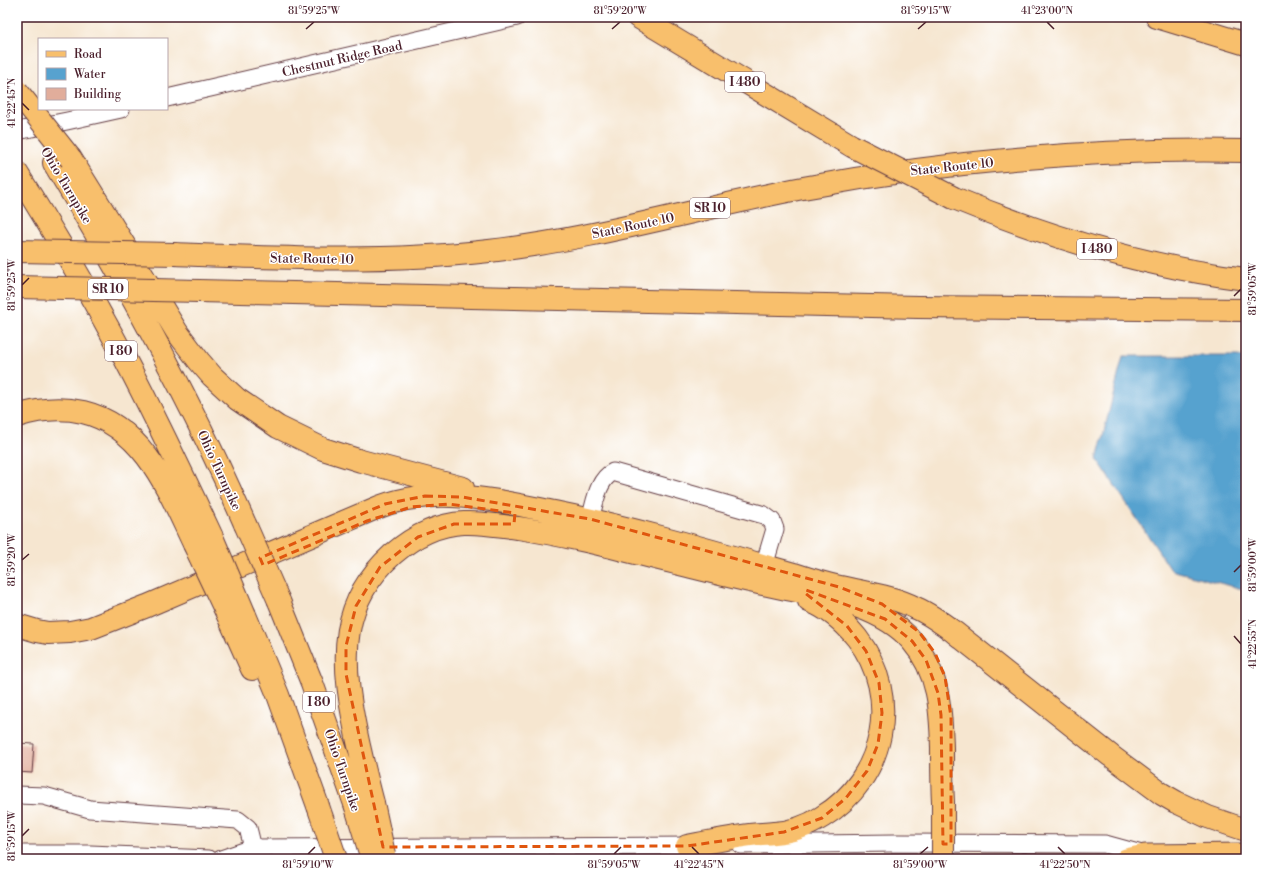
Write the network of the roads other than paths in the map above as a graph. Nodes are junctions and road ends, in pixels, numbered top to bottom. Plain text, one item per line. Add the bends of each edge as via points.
1 (517, 17) edge
2 (638, 17) edge
3 (1157, 17) edge
4 (1246, 44) edge
5 (17, 91) edge
6 (168, 98) edge
7 (17, 105) edge
8 (116, 110) edge
9 (17, 131) edge
10 (1246, 151) edge
11 (63, 161) junction
12 (17, 173) edge
13 (17, 251) edge
14 (1246, 279) edge
15 (17, 286) edge
16 (1246, 310) edge
17 (17, 416) edge
18 (531, 507) junction
19 (590, 519) junction
20 (547, 532) junction
21 (203, 541) junction
22 (766, 576) junction
23 (839, 587) junction
24 (17, 625) edge
25 (17, 636) edge
26 (17, 795) edge
27 (947, 803) junction
28 (364, 804) junction
29 (1246, 830) edge
30 (687, 846) junction
31 (253, 848) junction
32 (499, 853) edge
33 (17, 854) edge
34 (1246, 854) edge
35 (148, 858) edge
36 (180, 858) edge
37 (1139, 858) edge
38 (209, 859) edge
39 (221, 859) edge
40 (336, 859) edge
41 (372, 859) edge
42 (385, 859) edge
43 (943, 859) edge
44 (951, 859) edge

1 - 6 street, Chestnut Ridge Road
2 - 14 highway, I 480, bridge via 852,146 954,198 1017,223 1101,251 1176,268
3 - 4 highway
5 - 11 highway, bridge
7 - 11 highway, Ohio Turnpike / I 80
8 - 9 street
10 - 13 highway, State Route 10 / SR 10, bridge via 1059,156 886,174 764,196 586,236 468,253 362,259
11 - 18 highway via 120,238 177,332 198,361 237,399 278,427 323,449
11 - 28 highway, Ohio Turnpike / I 80, bridge via 220,468
12 - 21 highway, I 80 via 64,249 125,359 180,469
15 - 16 highway, SR 10, bridge via 918,307
17 - 21 highway via 37,410 75,410 100,418 122,430 142,449 174,501
18 - 19 highway
18 - 24 highway via 451,496 425,496 400,500 385,504 91,628 48,633
19 - 22 highway
19 - 22 street via 600,484 613,472 764,515 772,521 775,529
20 - 22 highway
20 - 25 highway via 477,508 449,504 411,507 351,527 103,634 70,642 47,642
20 - 28 highway via 477,523 442,526 398,550 366,585 352,618 346,646 347,680
21 - 40 highway, bridge via 238,618 258,681 293,737
22 - 23 highway
22 - 27 highway via 863,609 885,619 912,641 926,660 938,693
22 - 30 highway via 824,608 843,623 860,642 873,666 881,694 881,733 878,744 867,771 854,790 822,818 794,830
23 - 27 highway via 882,604 901,615 919,632 935,653 945,677 950,704 952,730
23 - 29 highway via 886,597 916,607 954,632 1162,794 1203,815
26 - 31 street via 44,796 90,809 238,820 248,828
27 - 43 highway, bridge
27 - 44 highway
28 - 41 highway, Ohio Turnpike / I 80, bridge
28 - 42 highway, bridge
30 - 32 street
30 - 37 street via 895,843 1105,844
31 - 32 street
31 - 39 street
33 - 35 street via 90,854
34 - 37 main road
35 - 36 street
36 - 38 street

